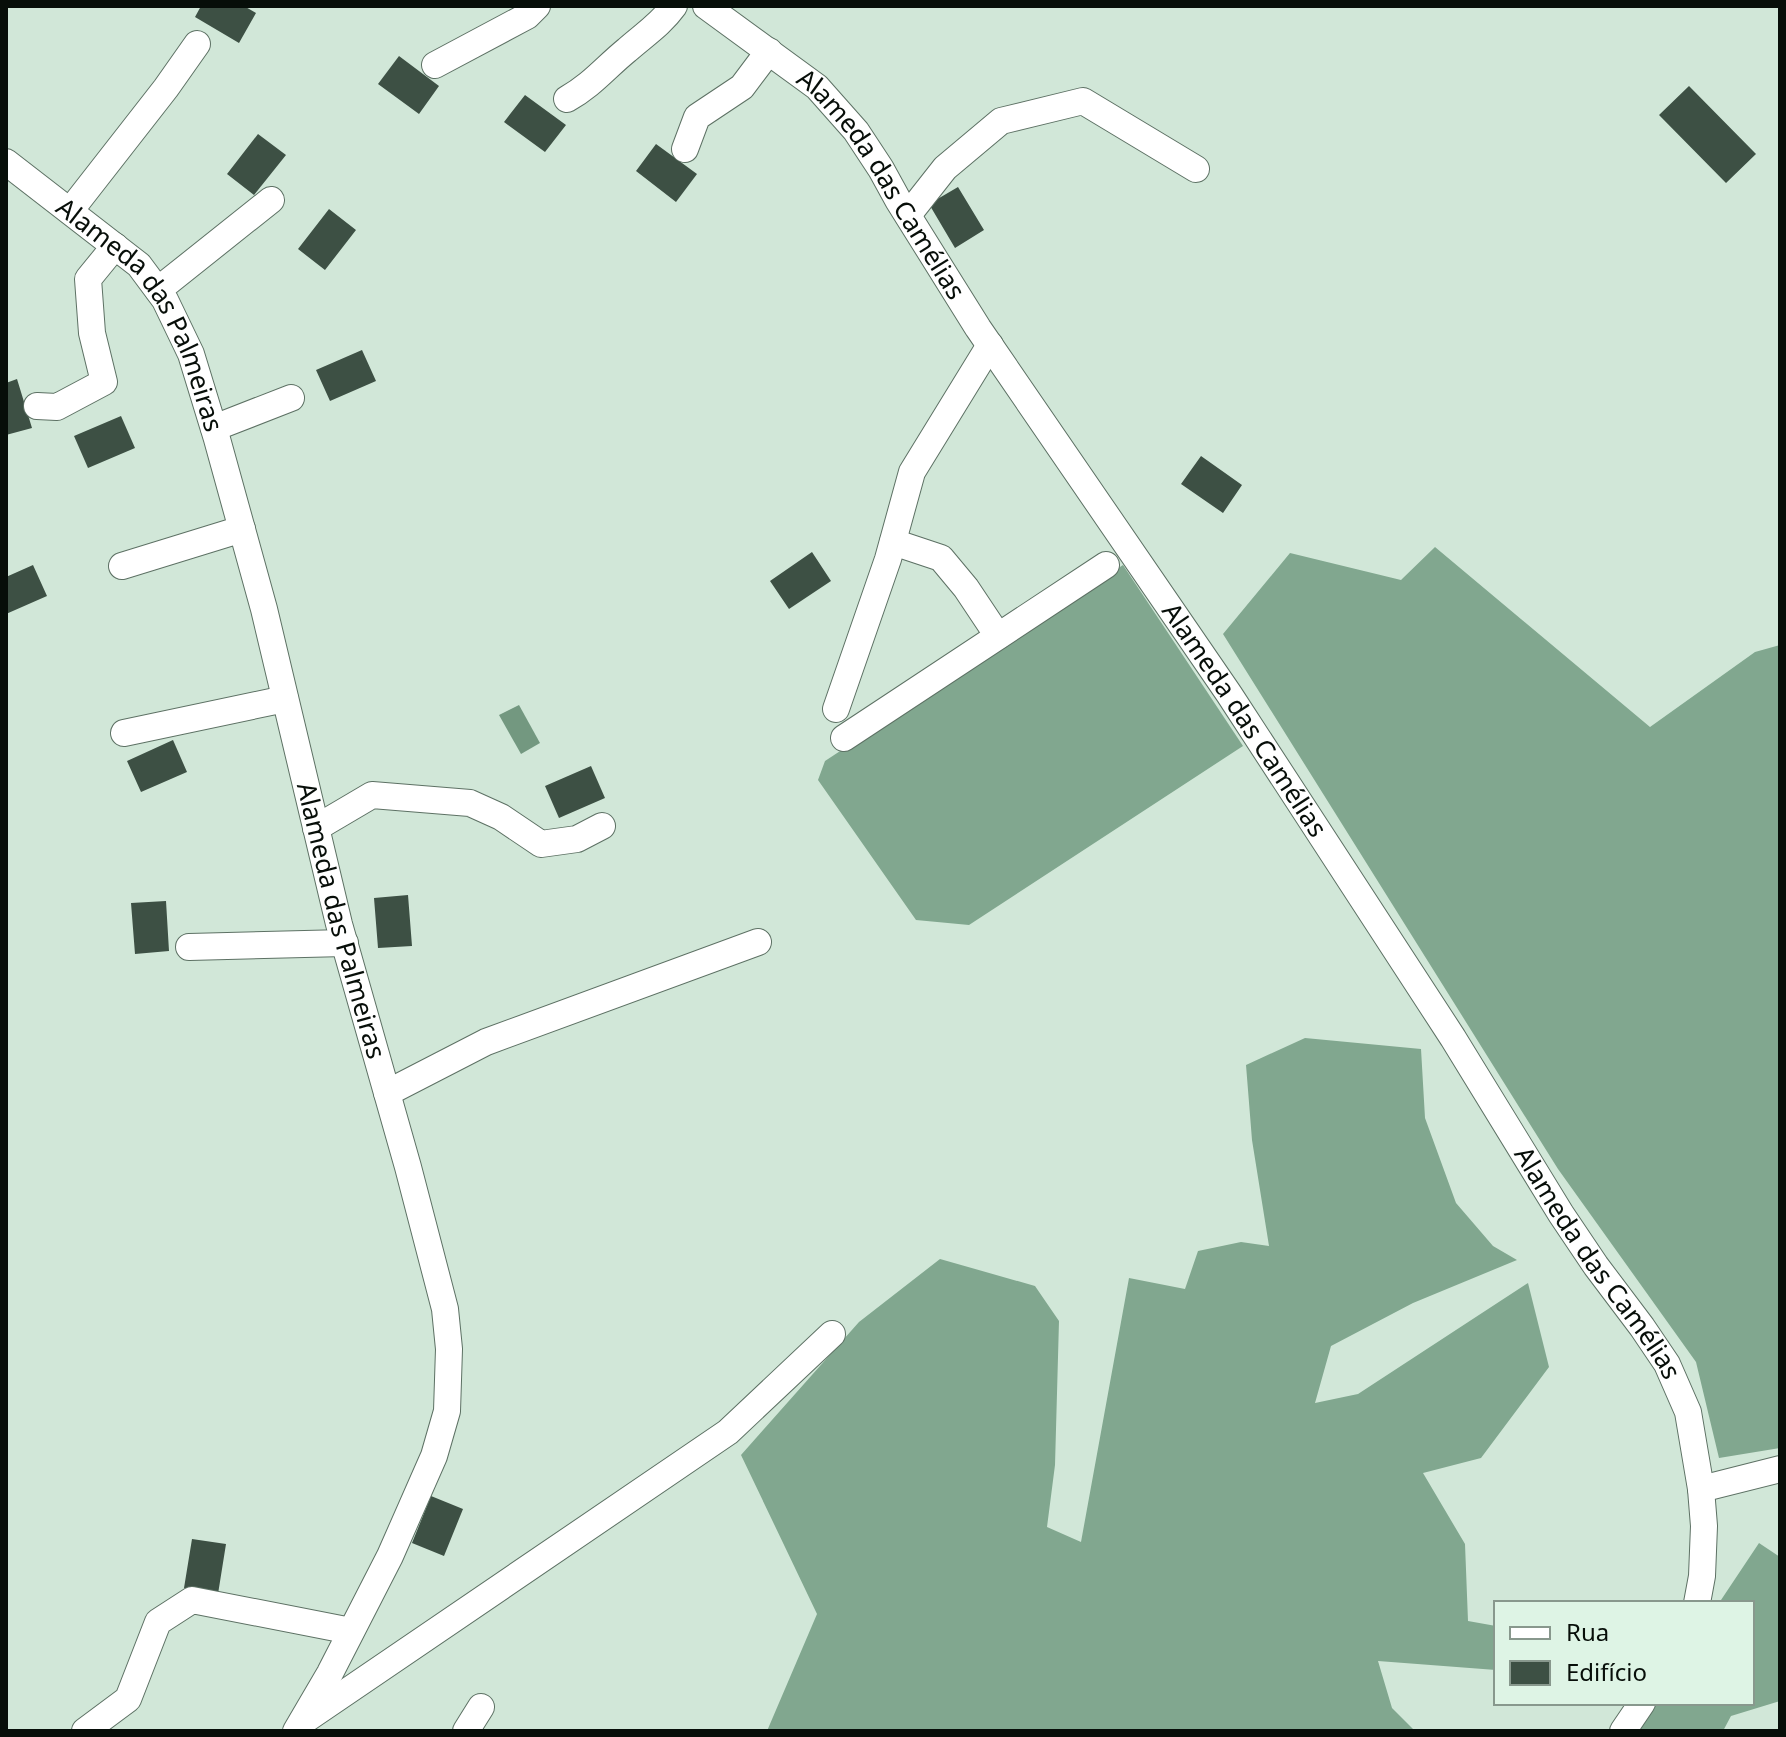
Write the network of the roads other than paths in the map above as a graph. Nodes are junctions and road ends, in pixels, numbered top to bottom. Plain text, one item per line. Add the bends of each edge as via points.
1 (537, 6) edge
2 (674, 6) edge
3 (724, 10) edge
4 (197, 44) dead end
5 (769, 51) junction
6 (435, 65) dead end
7 (567, 99) dead end
8 (685, 149) dead end
9 (6, 162) edge
10 (1196, 169) dead end
11 (271, 200) dead end
12 (70, 211) junction
13 (908, 215) junction
14 (115, 246) junction
15 (158, 290) junction
16 (990, 345) junction
17 (291, 398) dead end
18 (37, 406) dead end
19 (214, 428) junction
20 (242, 529) junction
21 (893, 542) junction
22 (1106, 565) dead end
23 (122, 566) dead end
24 (998, 636) junction
25 (285, 699) junction
26 (836, 709) dead end
27 (124, 733) dead end
28 (844, 738) dead end
29 (602, 826) dead end
30 (316, 828) junction
31 (758, 942) dead end
32 (345, 943) junction
33 (189, 947) dead end
34 (387, 1093) junction
35 (832, 1334) dead end
36 (1780, 1469) edge
37 (1701, 1489) junction
38 (1697, 1601) edge
39 (351, 1631) junction
40 (1641, 1705) edge
41 (481, 1707) dead end
42 (299, 1727) edge
43 (85, 1731) edge
44 (466, 1731) edge
45 (1623, 1731) edge

1 - 6 street
2 - 7 street via 587,88
3 - 5 street, Alameda das Camélias
4 - 12 street
5 - 8 street via 742,87 697,117
5 - 13 street, Alameda das Camélias via 839,110
9 - 12 street, Alameda das Palmeiras
10 - 13 street via 1083,101 1001,121 945,168
11 - 15 street
12 - 14 street, Alameda das Palmeiras
13 - 16 street, Alameda das Camélias
14 - 15 street, Alameda das Palmeiras
14 - 18 street via 88,279 92,333 104,382 57,407
15 - 19 street, Alameda das Palmeiras via 191,354
16 - 21 street via 912,472
16 - 37 street, Alameda das Camélias via 1229,694 1561,1214 1667,1364 1688,1412
17 - 19 street
19 - 20 street, Alameda das Palmeiras
20 - 23 street
20 - 25 street, Alameda das Palmeiras
21 - 24 street via 941,558
21 - 26 street
22 - 24 street
24 - 28 street
25 - 27 street
25 - 30 street, Alameda das Palmeiras
29 - 30 street via 577,839 541,844 470,803 372,795
30 - 32 street, Alameda das Palmeiras
31 - 34 street via 486,1042
32 - 33 street
32 - 34 street, Alameda das Palmeiras
34 - 39 street, Alameda das Palmeiras via 445,1309 447,1411 419,1492
35 - 42 street via 728,1432
36 - 37 street
37 - 38 street, Alameda das Camélias via 1704,1526
39 - 42 street, Alameda das Palmeiras
39 - 43 street via 192,1600 158,1622 128,1699
40 - 45 street
41 - 44 street

